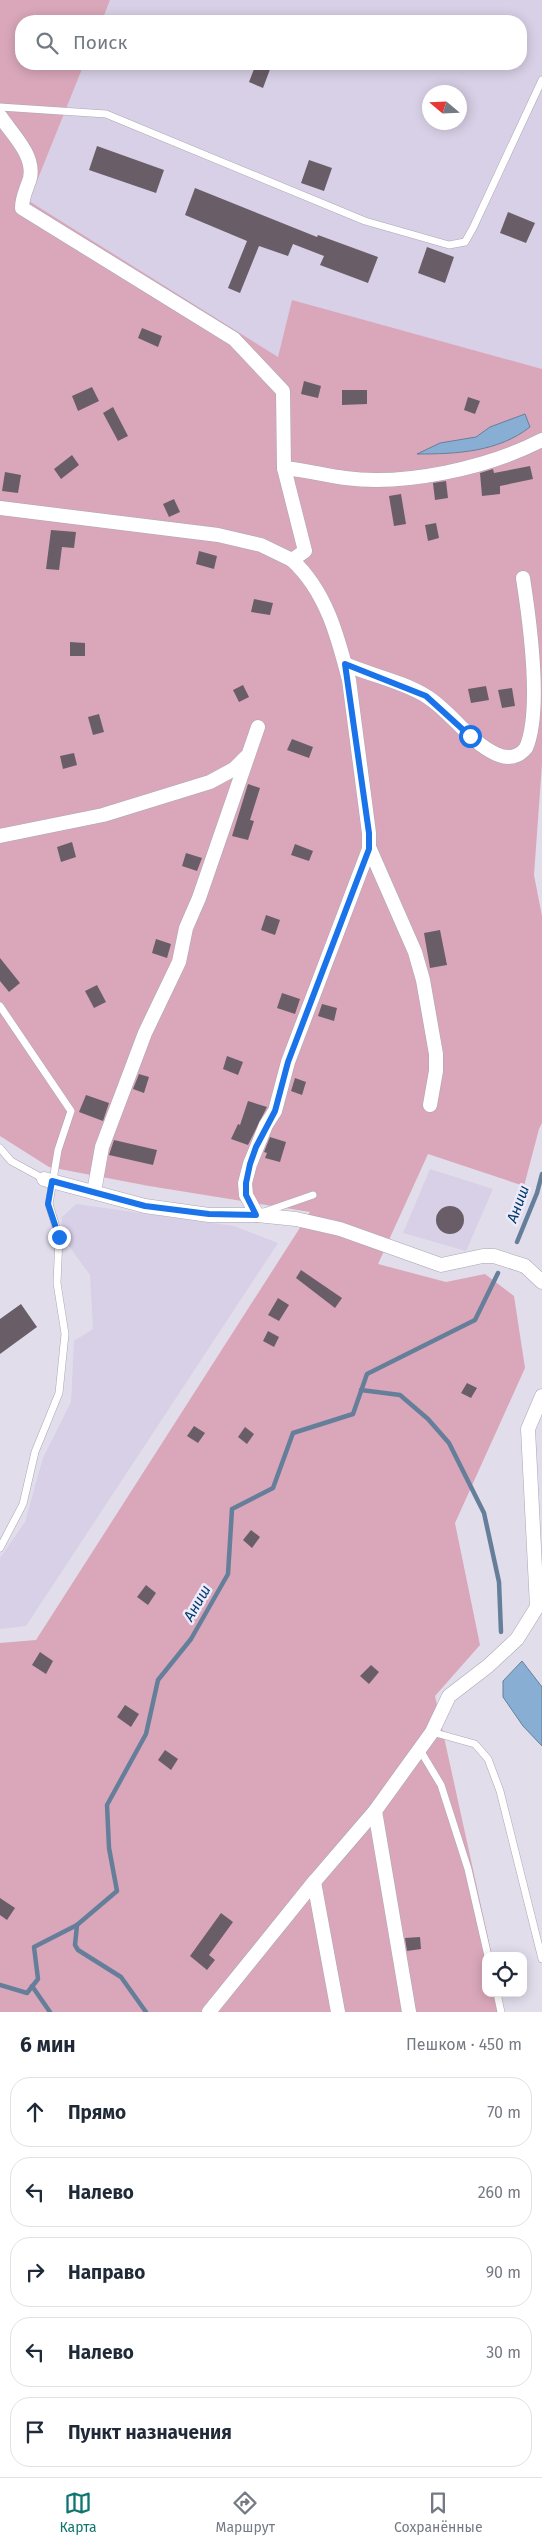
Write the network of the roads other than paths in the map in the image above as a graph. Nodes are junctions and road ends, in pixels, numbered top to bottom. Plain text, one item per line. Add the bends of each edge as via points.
1 (542, 80) edge
2 (0, 108) edge
3 (0, 116) edge
4 (542, 440) edge
5 (284, 468) junction
6 (0, 508) edge
7 (292, 560) junction
8 (523, 578) dead end
9 (345, 664) junction
10 (258, 727) dead end
11 (248, 754) junction
12 (0, 836) edge
13 (369, 847) junction
14 (0, 1006) edge
15 (430, 1105) dead end
16 (0, 1148) edge
17 (48, 1180) junction
18 (94, 1192) junction
19 (313, 1195) dead end
20 (256, 1215) junction
21 (525, 1266) junction
22 (542, 1270) edge
23 (542, 1282) edge
24 (542, 1396) edge
25 (0, 1548) edge
26 (432, 1732) junction
27 (420, 1750) junction
28 (375, 1812) junction
29 (314, 1882) junction
30 (487, 1952) edge
31 (542, 1959) edge
32 (497, 1997) edge
33 (209, 2012) edge
34 (338, 2012) edge
35 (409, 2012) edge
36 (501, 2012) edge

1 - 2 lane via 473,228 465,242 449,244 365,221 106,114
3 - 5 street via 30,159 30,177 22,197 22,208 234,339 283,391
4 - 5 street via 454,471 415,476 360,479
5 - 7 street via 305,550
6 - 7 street via 218,535 261,545
7 - 9 street via 310,578 323,602
8 - 9 street via 541,692 538,727 522,754 512,757 496,754 470,736 426,696
9 - 13 street
10 - 11 street
11 - 12 street via 234,769 210,782 102,815
11 - 18 street via 200,898 186,928 179,962 145,1033 102,1147
13 - 15 street via 414,952 422,980 436,1054
13 - 20 street via 288,1062 275,1111 250,1164 246,1195
14 - 17 lane via 71,1112
16 - 17 lane via 11,1161
17 - 18 street
17 - 25 lane via 48,1204 59,1237 57,1283 65,1334 59,1393 35,1452 23,1504
18 - 20 street via 145,1206 209,1214
19 - 20 lane
20 - 21 street via 296,1219 340,1229 441,1265 494,1256
21 - 22 lane
21 - 23 street
24 - 26 street via 528,1429 537,1607 517,1639 449,1696
26 - 27 street
26 - 31 lane via 475,1744 488,1759 500,1791
27 - 28 street
27 - 30 lane via 441,1785 468,1869
28 - 29 street
28 - 35 street
29 - 33 street
29 - 34 street
32 - 36 lane

